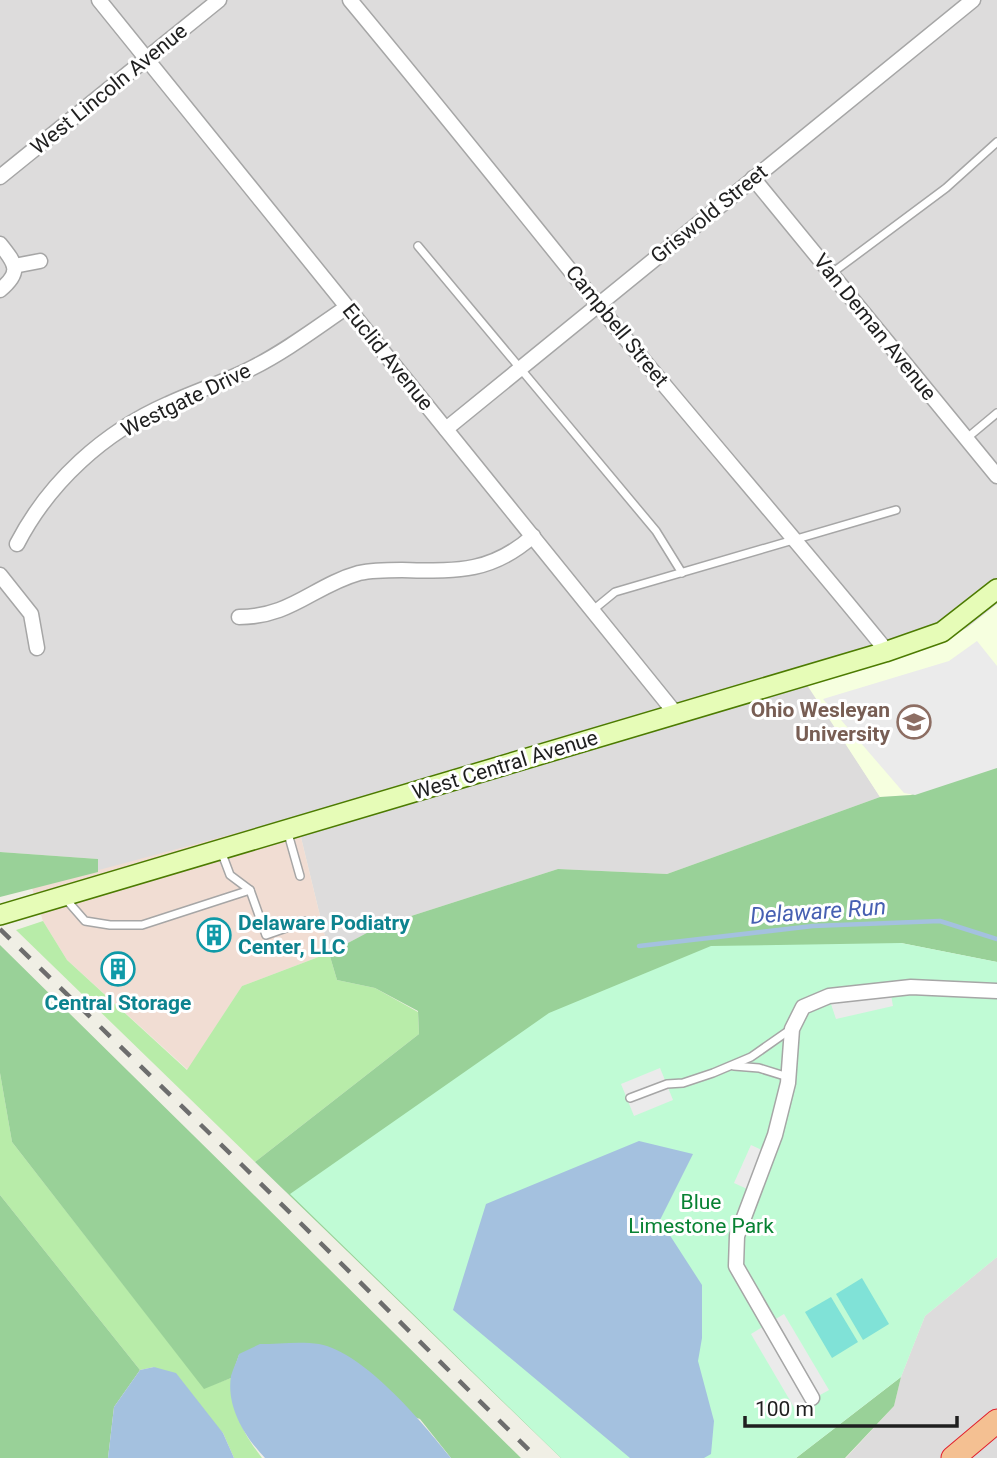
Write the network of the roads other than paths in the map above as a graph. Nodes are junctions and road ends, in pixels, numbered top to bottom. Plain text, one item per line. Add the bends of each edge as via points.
1 (99, 0) edge
2 (219, 0) edge
3 (350, 0) edge
4 (972, 0) edge
5 (146, 59) junction
6 (997, 142) edge
7 (0, 177) edge
8 (753, 178) junction
9 (0, 244) edge
10 (418, 246) dead end
11 (40, 261) dead end
12 (14, 266) junction
13 (831, 274) junction
14 (0, 290) edge
15 (347, 306) junction
16 (599, 306) junction
17 (521, 367) junction
18 (997, 413) edge
19 (446, 429) junction
20 (966, 439) junction
21 (997, 477) edge
22 (897, 510) dead end
23 (533, 536) junction
24 (796, 541) junction
25 (17, 544) dead end
26 (682, 573) junction
27 (0, 575) edge
28 (997, 589) edge
29 (592, 611) junction
30 (239, 617) dead end
31 (37, 648) dead end
32 (885, 652) junction
33 (676, 714) junction
34 (287, 830) junction
35 (221, 850) junction
36 (300, 876) dead end
37 (250, 890) junction
38 (64, 896) junction
39 (0, 915) edge
40 (306, 921) dead end
41 (997, 991) edge
42 (792, 1029) junction
43 (730, 1066) junction
44 (788, 1077) junction
45 (630, 1098) dead end
46 (812, 1398) dead end
47 (997, 1421) edge
48 (954, 1458) edge

1 - 5 street, Euclid Avenue
2 - 5 street, West Lincoln Avenue
3 - 16 street, Campbell Street
4 - 8 street, Griswold Street
5 - 7 street, West Lincoln Avenue
5 - 15 street, Euclid Avenue
6 - 13 lane via 946,188
8 - 13 street, Van Deman Avenue
8 - 16 street, Griswold Street
9 - 12 street
10 - 17 lane
11 - 12 street
12 - 14 street via 14,277
13 - 20 street, Van Deman Avenue
15 - 19 street, Euclid Avenue
15 - 25 street, Westgate Drive via 256,366 167,404 118,431 58,485
16 - 17 street, Griswold Street
16 - 24 street, Campbell Street
17 - 19 street, Griswold Street
17 - 26 lane via 656,531
18 - 20 lane
19 - 23 street, Euclid Avenue
20 - 21 street, Van Deman Avenue
22 - 24 lane
23 - 29 street, Euclid Avenue
23 - 30 street via 502,558 474,569 361,573 282,610
24 - 26 lane
24 - 32 street, Campbell Street
26 - 29 lane via 615,592
27 - 31 street via 31,614
28 - 32 main road, West Central Avenue via 942,632
29 - 33 street, Euclid Avenue
32 - 33 main road, West Central Avenue
33 - 34 main road, West Central Avenue
34 - 35 main road, West Central Avenue
34 - 36 lane
35 - 37 lane via 230,875
35 - 38 main road, West Central Avenue
37 - 38 lane via 142,925 85,921
37 - 40 lane via 266,935
38 - 39 main road, West Central Avenue
41 - 42 street via 911,987 830,996 803,1007
42 - 43 lane
42 - 44 street
43 - 44 lane
43 - 45 lane
44 - 46 street via 775,1135 737,1236 736,1266
47 - 48 highway

